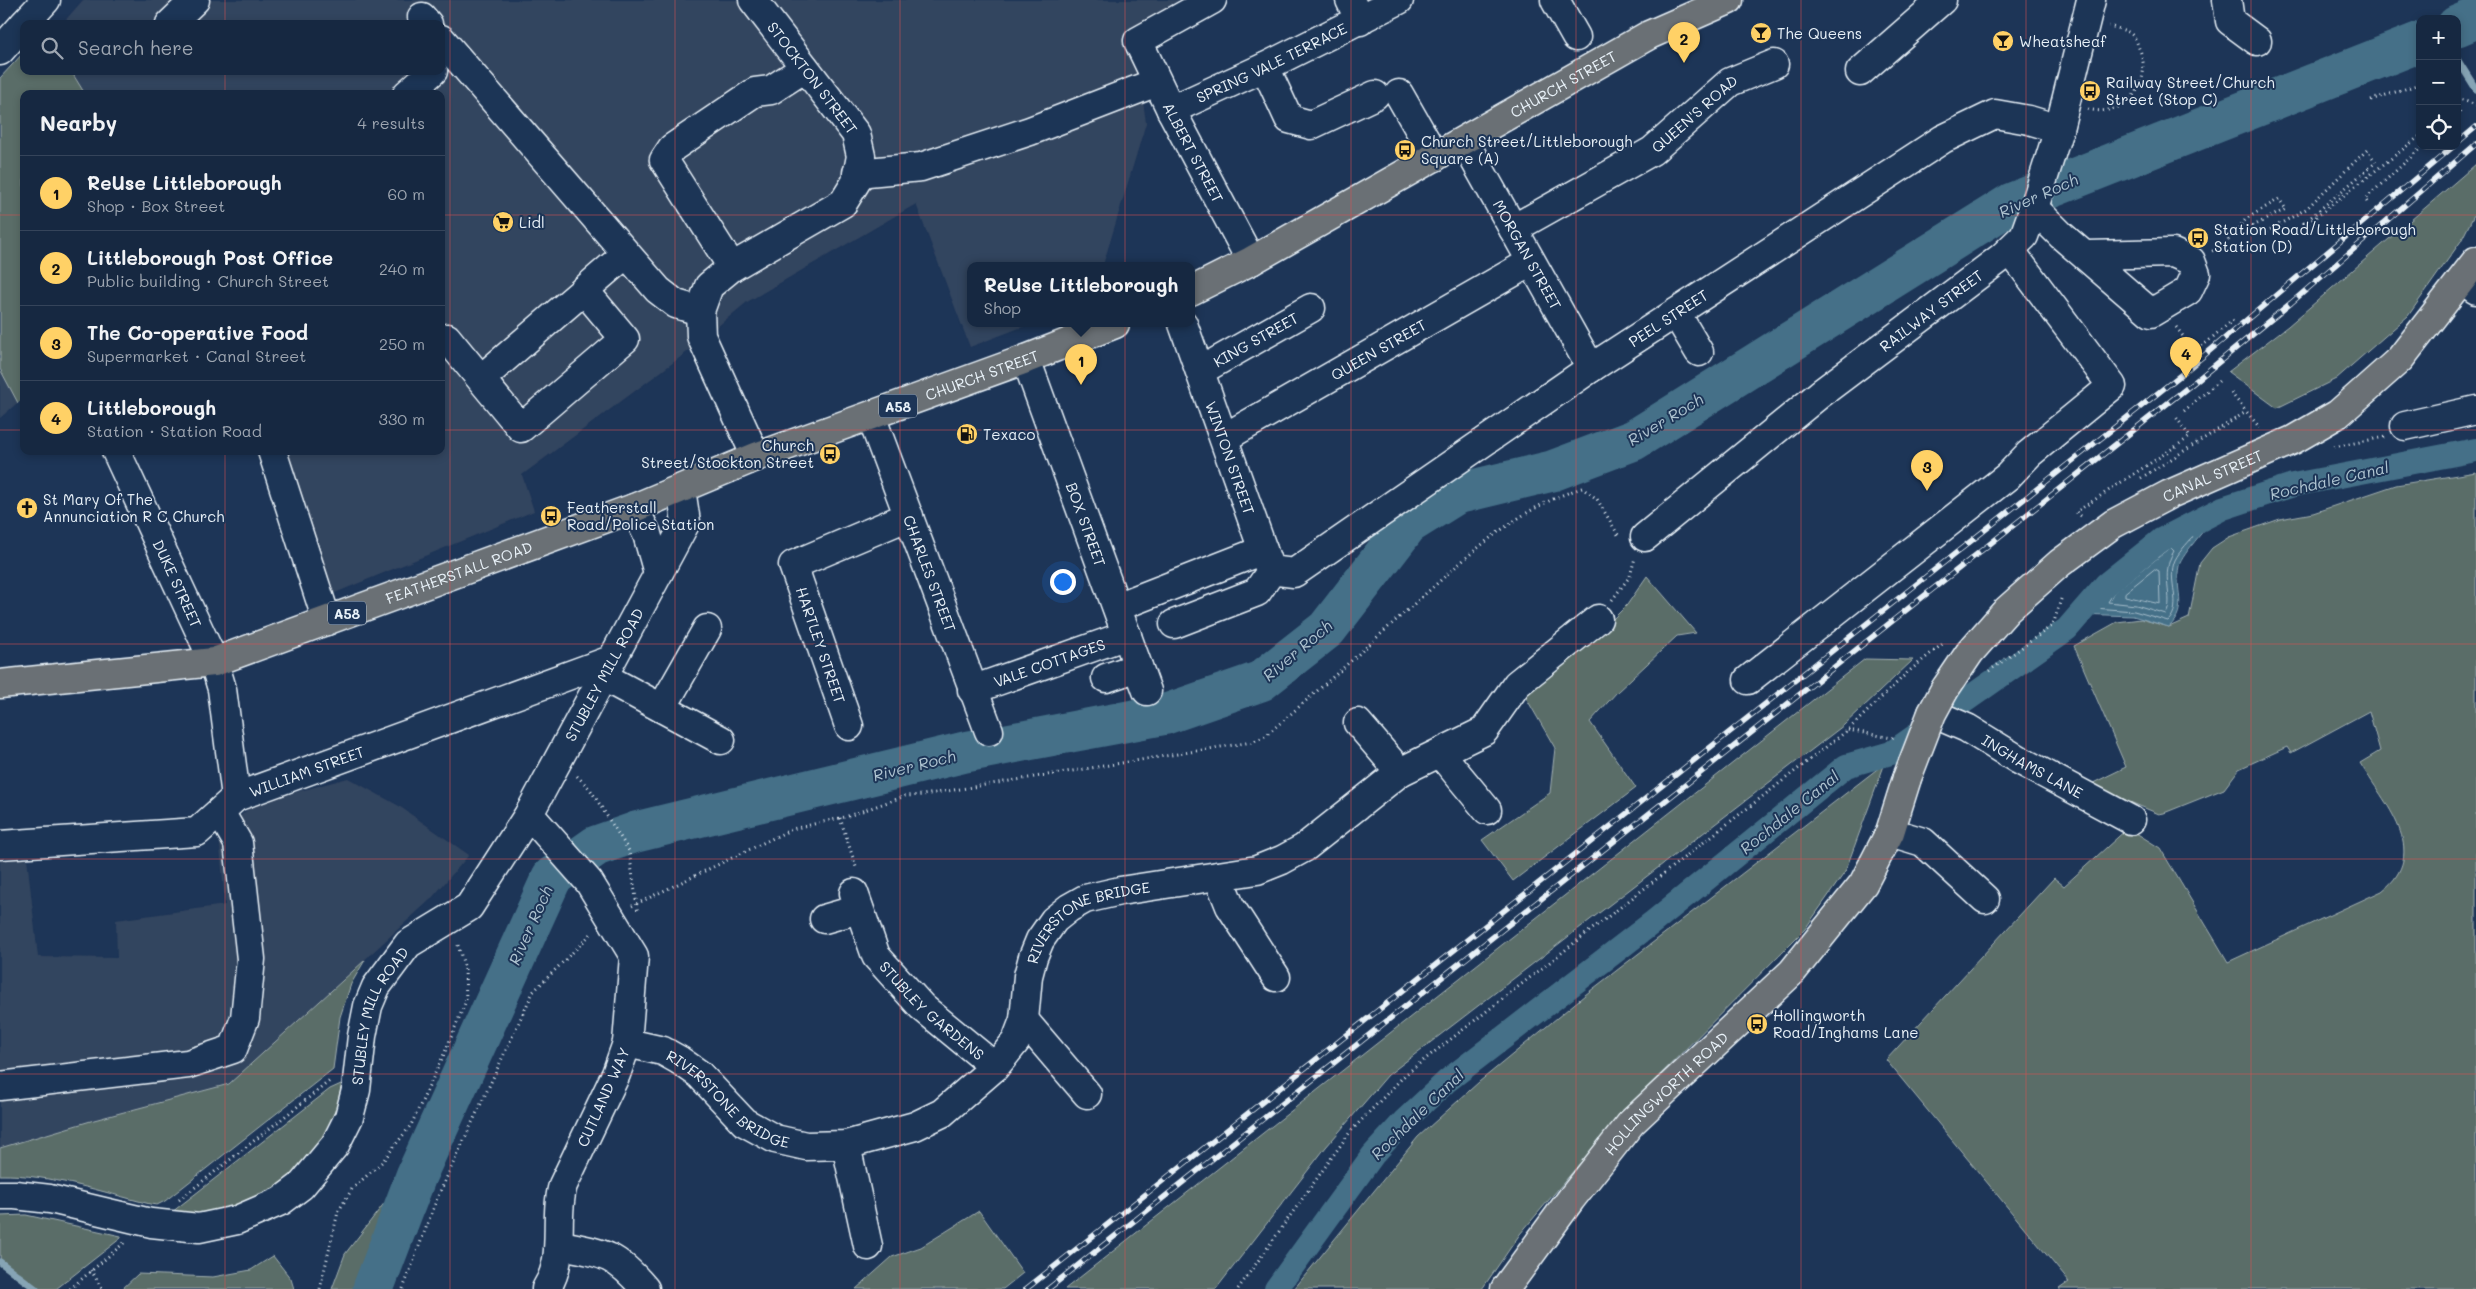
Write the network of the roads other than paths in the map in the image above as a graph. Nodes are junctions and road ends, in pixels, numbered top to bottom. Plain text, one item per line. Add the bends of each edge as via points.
1 (46, 0) edge
2 (195, 0) edge
3 (752, 0) edge
4 (1212, 0) edge
5 (1399, 0) edge
6 (1555, 0) edge
7 (1729, 0) edge
8 (1942, 0) edge
9 (2227, 0) edge
10 (2088, 9) edge
11 (1355, 10) edge
12 (28, 20) edge
13 (174, 20) edge
14 (20, 28) edge
15 (1576, 38) dead end
16 (2257, 41) dead end
17 (0, 51) edge
18 (445, 52) edge
19 (1774, 64) dead end
20 (1266, 67) junction
21 (806, 68) junction
22 (1860, 72) dead end
23 (428, 75) edge
24 (1157, 82) junction
25 (412, 90) edge
26 (1171, 110) junction
27 (2056, 139) junction
28 (1464, 140) junction
29 (1435, 157) junction
30 (857, 174) junction
31 (2034, 208) junction
32 (1513, 229) junction
33 (2017, 243) junction
34 (626, 254) junction
35 (2087, 256) junction
36 (1251, 261) junction
37 (1531, 262) junction
38 (732, 267) junction
39 (2472, 277) edge
40 (584, 290) junction
41 (1195, 290) edge
42 (1311, 308) dead end
43 (700, 311) junction
44 (1676, 313) junction
45 (1106, 327) edge
46 (1184, 327) edge
47 (447, 338) dead end
48 (1699, 352) dead end
49 (1026, 359) junction
50 (1591, 368) junction
51 (1200, 371) junction
52 (482, 378) junction
53 (2476, 410) edge
54 (871, 416) junction
55 (2405, 426) road end
56 (1224, 438) junction
57 (118, 455) edge
58 (273, 455) edge
59 (756, 456) junction
60 (681, 489) junction
61 (634, 508) junction
62 (909, 516) junction
63 (1645, 537) road end
64 (1276, 564) junction
65 (658, 573) junction
66 (1117, 607) junction
67 (1598, 619) road end
68 (327, 620) junction
69 (1174, 624) dead end
70 (707, 629) dead end
71 (1127, 636) junction
72 (214, 662) junction
73 (607, 668) junction
74 (1106, 678) dead end
75 (1748, 680) dead end
76 (0, 684) edge
77 (972, 690) junction
78 (662, 708) junction
79 (1932, 713) junction
80 (1358, 723) dead end
81 (849, 726) dead end
82 (989, 731) dead end
83 (722, 740) dead end
84 (1440, 753) junction
85 (1400, 772) junction
86 (228, 804) junction
87 (1487, 810) dead end
88 (529, 814) junction
89 (2131, 820) dead end
90 (1890, 832) junction
91 (0, 845) edge
92 (1218, 876) junction
93 (1985, 899) dead end
94 (824, 918) dead end
95 (1276, 977) dead end
96 (1024, 1020) junction
97 (627, 1043) junction
98 (995, 1067) junction
99 (0, 1086) edge
100 (1087, 1094) dead end
101 (846, 1144) junction
102 (0, 1195) edge
103 (560, 1245) junction
104 (868, 1246) dead end
105 (546, 1289) edge
106 (645, 1289) edge
107 (1505, 1289) edge

1 - 12 street
2 - 13 street
3 - 21 street, STOCKTON STREET
4 - 24 street, ALBERT STREET via 1138,41
5 - 11 street, SPRING VALE TERRACE
6 - 15 street
7 - 28 main road, CHURCH STREET via 1649,35
8 - 22 street
9 - 16 street via 2230,21
10 - 27 street
11 - 20 street, SPRING VALE TERRACE
14 - 17 street
18 - 34 street
19 - 32 street, QUEEN'S ROAD via 1730,82 1652,151
20 - 26 street, SPRING VALE TERRACE
20 - 29 street via 1289,119 1312,125 1387,94
21 - 30 street, STOCKTON STREET via 856,134 861,156
21 - 38 street via 771,90 755,92 672,148 664,160
23 - 25 street
24 - 26 street, ALBERT STREET
24 - 30 street via 1030,131 921,167
26 - 36 street, ALBERT STREET
27 - 31 street
27 - 44 street, PEEL STREET via 2028,120 1995,114 1943,139
28 - 29 main road, CHURCH STREET
28 - 32 street, MORGAN STREET
29 - 36 main road, CHURCH STREET
30 - 38 street, STOCKTON STREET via 856,182 843,203
31 - 33 street
31 - 35 street
32 - 37 street, MORGAN STREET
33 - 63 street, RAILWAY STREET via 1820,394
33 - 75 street via 2112,386 2029,454 2008,476
34 - 40 street
34 - 43 street via 658,290 676,304
35 - 35 street via 2151,313 2188,291 2196,274 2191,261 2173,253
36 - 41 main road, CHURCH STREET
37 - 50 street, MORGAN STREET
37 - 56 street, QUEEN STREET
38 - 43 street, STOCKTON STREET via 709,286
39 - 79 main road, CANAL STREET, bridge via 2400,359 2338,414 2293,440 2170,494 2113,524 2060,563 2007,610 1970,652
40 - 52 street
40 - 52 street via 625,339 588,371 521,428
42 - 51 street, KING STREET
43 - 59 street, STOCKTON STREET via 700,336
44 - 48 street
44 - 50 street, PEEL STREET
45 - 49 main road, CHURCH STREET / A58
46 - 51 street, WINTON STREET
47 - 52 street
49 - 54 main road, CHURCH STREET / A58
49 - 66 street, BOX STREET
50 - 64 street, PEEL STREET
51 - 56 street, WINTON STREET
53 - 55 street
54 - 59 main road, CHURCH STREET / A58
54 - 62 street, CHARLES STREET
56 - 64 street, WINTON STREET
57 - 72 street, DUKE STREET
58 - 68 street
59 - 60 main road, CHURCH STREET / A58
60 - 61 main road, FEATHERSTALL ROAD / A58
60 - 65 street, STUBLEY MILL ROAD via 686,522
61 - 65 street via 647,534
61 - 68 main road, FEATHERSTALL ROAD / A58
62 - 77 street, CHARLES STREET
62 - 81 street, HARTLEY STREET via 793,565
64 - 66 street
64 - 69 street via 1257,592
65 - 73 street, STUBLEY MILL ROAD
66 - 71 street, BOX STREET
67 - 84 street, RIVERSTONE BRIDGE via 1517,684 1484,731
68 - 72 main road, FEATHERSTALL ROAD / A58
70 - 78 street
71 - 74 street, BOX STREET via 1143,679
71 - 77 street, VALE COTTAGES
72 - 76 main road, FEATHERSTALL ROAD / A58
72 - 86 street, DUKE STREET via 222,689
73 - 78 street
73 - 86 street, WILLIAM STREET
73 - 88 street, STUBLEY MILL ROAD
77 - 82 street, CHARLES STREET
78 - 83 street
79 - 89 street, INGHAMS LANE via 1967,728
79 - 90 main road, HOLLINGWORTH ROAD, bridge
80 - 85 street
84 - 85 street, RIVERSTONE BRIDGE
84 - 87 street
85 - 92 street, RIVERSTONE BRIDGE via 1304,848 1257,870
86 - 91 street, WILLIAM STREET via 197,832
86 - 99 street via 238,843 250,959 245,1018 233,1049 188,1064
88 - 97 street, CUTLAND WAY via 589,882 634,956
88 - 102 street, STUBLEY MILL ROAD via 469,907 408,944 376,987 365,1021 349,1117 335,1144 301,1186 281,1201 237,1220 199,1228 151,1223 50,1199
90 - 93 street via 1923,842
90 - 107 main road, HOLLINGWORTH ROAD via 1863,884 1792,972 1631,1124 1571,1198
92 - 95 street via 1230,906
92 - 96 street, RIVERSTONE BRIDGE via 1120,891 1085,899 1069,908 1054,920 1040,940 1028,976
94 - 98 street, STUBLEY GARDENS via 857,901 876,956 922,1007
96 - 98 street, RIVERSTONE BRIDGE via 1016,1042
96 - 100 street
97 - 101 street, RIVERSTONE BRIDGE via 663,1051 679,1060 699,1074 744,1122 775,1139 806,1146
97 - 103 street, CUTLAND WAY via 558,1202
98 - 101 street, RIVERSTONE BRIDGE via 942,1113 915,1126
101 - 104 street
103 - 105 street, CUTLAND WAY via 553,1279
103 - 106 street via 599,1252 617,1260

